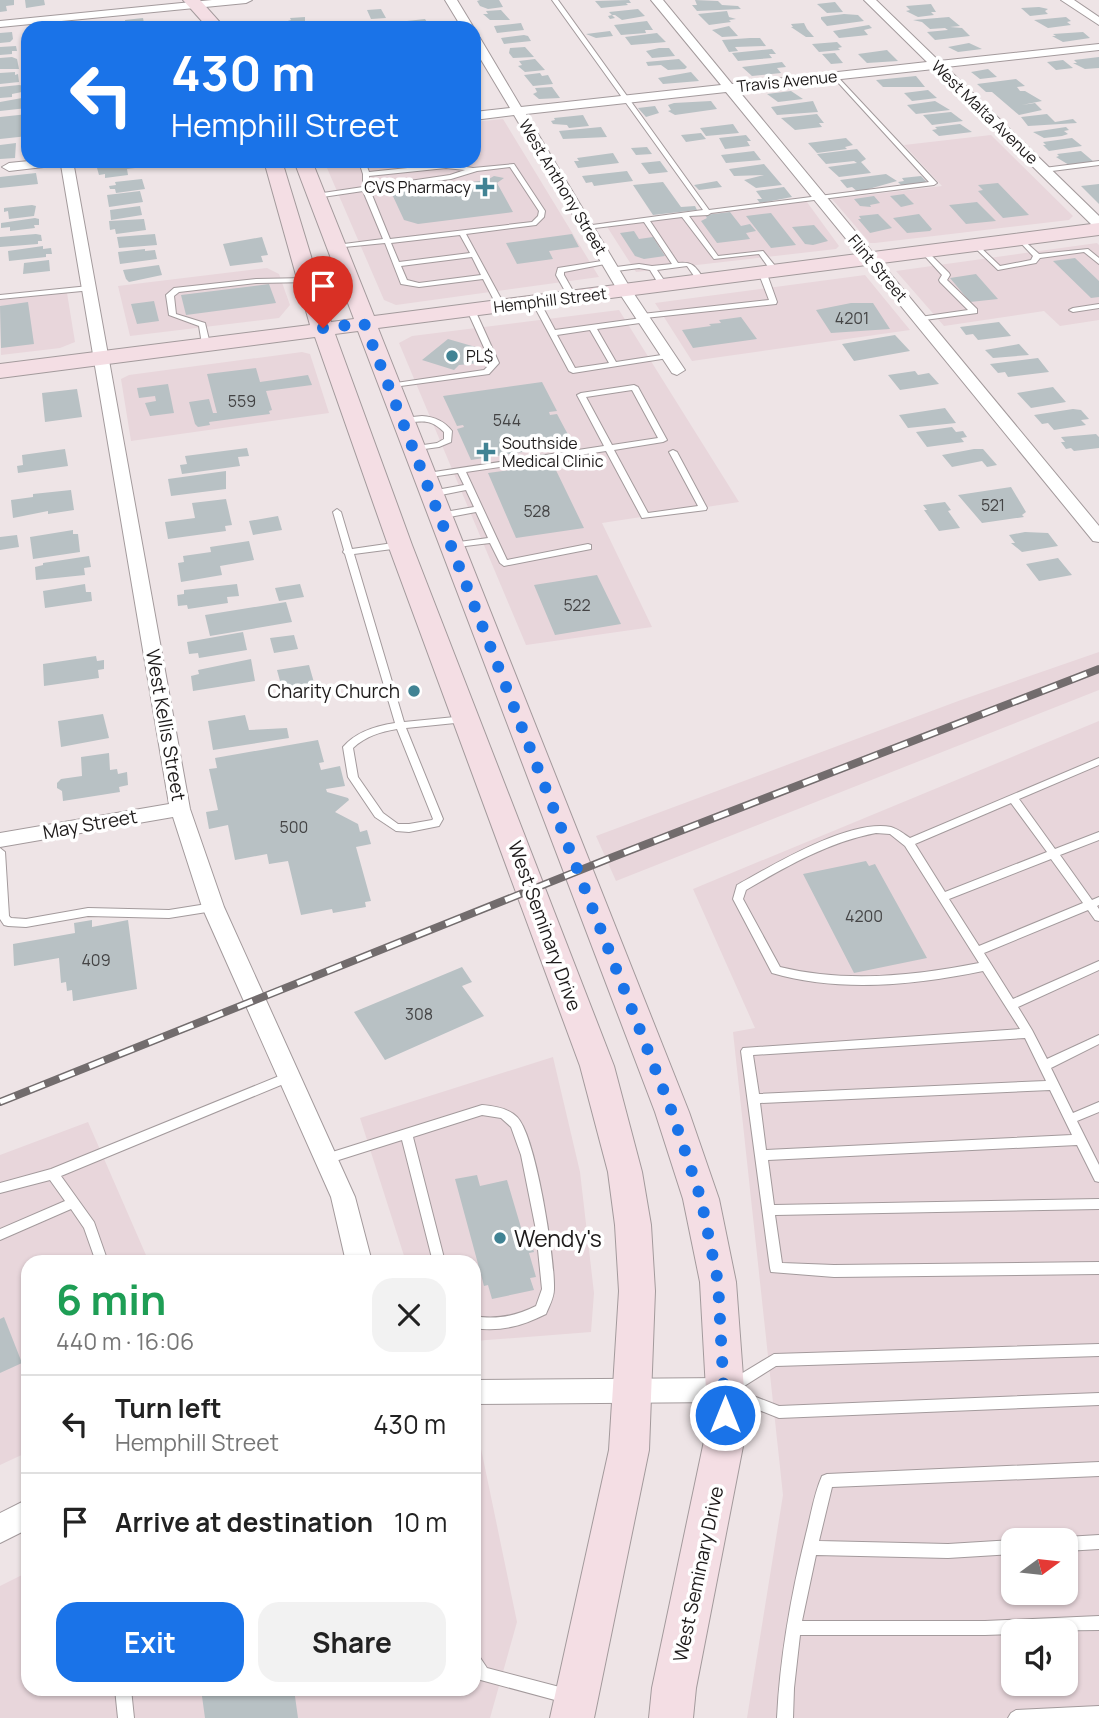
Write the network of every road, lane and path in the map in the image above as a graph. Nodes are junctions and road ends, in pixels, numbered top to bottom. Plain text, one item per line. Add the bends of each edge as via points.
1 (246, 0) edge
2 (452, 0) edge
3 (555, 0) edge
4 (657, 0) edge
5 (870, 0) edge
6 (1067, 0) edge
7 (193, 2) edge
8 (61, 21) edge
9 (211, 21) edge
10 (464, 21) edge
11 (1099, 22) edge
12 (0, 24) edge
13 (21, 24) edge
14 (1099, 47) edge
15 (481, 50) edge
16 (936, 65) junction
17 (835, 76) junction
18 (729, 88) junction
19 (626, 99) junction
20 (517, 111) junction
21 (481, 115) edge
22 (1099, 163) edge
23 (21, 166) edge
24 (9, 167) dead end
25 (67, 168) edge
26 (275, 168) edge
27 (306, 168) edge
28 (363, 168) edge
29 (426, 168) edge
30 (466, 168) edge
31 (476, 169) junction
32 (1044, 170) junction
33 (366, 174) junction
34 (366, 190) junction
35 (316, 196) junction
36 (820, 198) junction
37 (708, 213) junction
38 (685, 216) junction
39 (646, 220) junction
40 (1099, 224) edge
41 (587, 227) junction
42 (1099, 229) edge
43 (462, 232) junction
44 (1021, 240) junction
45 (388, 241) junction
46 (976, 246) junction
47 (335, 247) junction
48 (926, 253) junction
49 (474, 255) junction
50 (729, 256) junction
51 (1037, 256) junction
52 (871, 260) junction
53 (1099, 262) edge
54 (397, 264) junction
55 (676, 265) junction
56 (610, 266) junction
57 (652, 268) junction
58 (770, 273) junction
59 (743, 276) junction
60 (486, 277) junction
61 (308, 280) junction
62 (702, 281) junction
63 (664, 286) junction
64 (89, 288) junction
65 (625, 291) junction
66 (0, 297) edge
67 (573, 298) junction
68 (536, 302) junction
69 (501, 306) junction
70 (1099, 306) edge
71 (471, 310) junction
72 (1073, 310) dead end
73 (643, 318) junction
74 (920, 319) junction
75 (364, 323) junction
76 (592, 327) junction
77 (323, 328) junction
78 (552, 333) junction
79 (206, 344) junction
80 (668, 356) junction
81 (101, 358) junction
82 (614, 365) junction
83 (677, 370) dead end
84 (0, 371) edge
85 (389, 386) junction
86 (402, 420) junction
87 (609, 448) junction
88 (413, 449) junction
89 (673, 452) dead end
90 (461, 470) junction
91 (469, 487) junction
92 (436, 508) junction
93 (479, 509) junction
94 (337, 512) dead end
95 (1099, 537) edge
96 (494, 540) junction
97 (400, 545) junction
98 (588, 547) dead end
99 (347, 552) junction
100 (468, 718) junction
101 (401, 727) junction
102 (1099, 761) edge
103 (1013, 798) junction
104 (180, 808) junction
105 (1099, 836) edge
106 (0, 840) edge
107 (909, 843) junction
108 (0, 852) edge
109 (1054, 855) junction
110 (943, 897) junction
111 (1094, 903) edge
112 (213, 906) junction
113 (1099, 918) edge
114 (978, 951) junction
115 (1099, 965) edge
116 (987, 966) junction
117 (1011, 1005) junction
118 (1028, 1033) junction
119 (1099, 1040) edge
120 (1044, 1066) junction
121 (289, 1077) junction
122 (1053, 1085) junction
123 (753, 1099) junction
124 (1099, 1107) edge
125 (1070, 1119) junction
126 (406, 1133) junction
127 (1081, 1140) junction
128 (761, 1155) junction
129 (326, 1160) junction
130 (52, 1174) junction
131 (1099, 1177) edge
132 (0, 1188) edge
133 (73, 1203) junction
134 (1099, 1204) edge
135 (768, 1210) junction
136 (0, 1235) edge
137 (100, 1255) edge
138 (357, 1255) edge
139 (437, 1255) edge
140 (1099, 1268) edge
141 (481, 1323) edge
142 (1099, 1350) edge
143 (725, 1390) junction
144 (481, 1392) edge
145 (634, 1392) junction
146 (1099, 1399) edge
147 (1099, 1469) edge
148 (21, 1517) edge
149 (0, 1529) edge
150 (1099, 1542) edge
151 (1078, 1543) edge
152 (810, 1548) junction
153 (1001, 1548) edge
154 (1099, 1623) edge
155 (795, 1628) junction
156 (481, 1672) edge
157 (124, 1696) edge
158 (574, 1708) edge
159 (1099, 1714) edge
160 (126, 1718) edge
161 (671, 1718) edge
162 (785, 1718) edge
163 (1016, 1718) edge

1 - 7 street
2 - 10 street
3 - 19 lane
4 - 18 street, Flint Street
5 - 16 street, West Malta Avenue
6 - 11 street
7 - 8 street
7 - 9 main road
12 - 13 street
14 - 16 street, Travis Avenue
15 - 20 street, West Anthony Street
16 - 17 street, Travis Avenue
16 - 32 street, West Malta Avenue
17 - 18 street, Travis Avenue
17 - 36 lane via 934,183
18 - 19 street, Travis Avenue
18 - 36 street, Flint Street
19 - 20 street, Travis Avenue
19 - 37 lane
20 - 21 street, Travis Avenue
20 - 41 street, West Anthony Street
22 - 32 lane
23 - 24 street
25 - 64 street, West Kellis Street
26 - 61 main road, West Seminary Drive
27 - 35 main road, West Seminary Drive
28 - 33 lane
29 - 33 lane
30 - 31 lane
31 - 34 lane
31 - 43 lane via 512,165 542,211 541,217 534,224
32 - 40 street, West Malta Avenue
33 - 34 lane
34 - 35 lane
34 - 45 lane
35 - 47 main road, West Seminary Drive
36 - 37 lane
36 - 52 street, Flint Street
37 - 38 lane
38 - 39 lane
38 - 50 lane via 716,258
39 - 41 lane
39 - 55 lane
41 - 56 street, West Anthony Street
42 - 44 main road, Hemphill Street
43 - 45 lane
43 - 49 lane
44 - 46 main road, Hemphill Street
44 - 51 lane
45 - 47 lane
45 - 54 lane
46 - 48 main road, Hemphill Street
46 - 51 lane via 998,268 1034,262
47 - 75 main road, West Seminary Drive
48 - 52 main road, Hemphill Street
48 - 74 lane via 946,275 943,280 974,310
49 - 54 lane
49 - 60 lane
50 - 58 lane via 761,252
50 - 59 lane
51 - 53 lane via 1086,250
52 - 58 main road, Hemphill Street
52 - 74 street, Flint Street
54 - 60 lane via 404,282 410,285
55 - 57 lane
55 - 62 lane via 690,265
56 - 57 lane
56 - 65 street, West Anthony Street
56 - 67 lane via 561,270
57 - 63 lane
58 - 59 main road, Hemphill Street
58 - 73 lane via 773,302
59 - 62 main road, Hemphill Street
60 - 69 lane
61 - 77 main road, West Seminary Drive
61 - 79 lane via 177,290 170,295 173,315 202,325
62 - 63 main road, Hemphill Street
63 - 65 main road, Hemphill Street
64 - 66 lane
64 - 81 street, West Kellis Street
65 - 67 main road, Hemphill Street
65 - 73 street, West Anthony Street
67 - 68 main road, Hemphill Street
68 - 69 main road, Hemphill Street
68 - 78 lane
69 - 71 main road, Hemphill Street
70 - 72 lane
71 - 75 main road, Hemphill Street
71 - 85 lane via 495,363 486,372
73 - 76 lane
73 - 80 street, West Anthony Street
74 - 95 street, Flint Street
75 - 77 main road, Hemphill Street
75 - 85 main road, West Seminary Drive
76 - 78 lane
76 - 82 lane
77 - 79 main road, Hemphill Street
77 - 97 main road, West Seminary Drive
78 - 82 lane via 573,371
79 - 81 main road, Hemphill Street
80 - 82 lane
80 - 83 street, West Anthony Street
81 - 84 main road, Hemphill Street
81 - 104 street, West Kellis Street
85 - 86 main road, West Seminary Drive
86 - 88 main road, West Seminary Drive
86 - 88 lane via 428,418 448,431 448,440 439,445
87 - 87 lane via 581,395 635,387 663,440
87 - 89 lane via 645,516 703,508
87 - 90 lane
88 - 92 main road, West Seminary Drive
90 - 91 lane
90 - 92 lane
91 - 92 lane
91 - 93 lane
92 - 93 lane
92 - 96 lane
92 - 97 main road
92 - 143 main road, West Seminary Drive via 672,1112 696,1186 718,1282
93 - 96 lane
94 - 99 lane
96 - 98 lane via 504,563
97 - 99 lane
97 - 100 main road, West Seminary Drive
99 - 101 lane
100 - 101 lane
100 - 145 main road, West Seminary Drive via 597,1066 616,1133 633,1225
101 - 101 lane via 357,736 348,747 353,777 379,815 396,827 435,823 438,819
102 - 103 lane
103 - 107 lane
103 - 109 lane
104 - 106 street, May Street
104 - 112 street, West Kellis Street
105 - 109 lane
107 - 110 lane
107 - 116 lane via 892,831 873,830 797,856 741,888 738,899 776,970 848,979 940,976
108 - 112 lane via 8,922 88,912 169,914
109 - 110 lane
109 - 111 lane
110 - 114 lane
111 - 113 lane
111 - 114 lane
112 - 121 street, West Kellis Street
114 - 116 lane
115 - 117 lane
116 - 117 lane
117 - 118 lane
118 - 120 lane
118 - 123 lane via 747,1051
119 - 120 lane
120 - 122 lane
121 - 129 street, West Kellis Street
121 - 130 lane
122 - 123 lane
122 - 125 lane
123 - 128 lane
124 - 125 lane
125 - 127 lane
126 - 129 lane
126 - 139 lane
126 - 141 lane via 482,1110 514,1121 524,1139 548,1293 541,1310 521,1321
127 - 128 lane
127 - 131 lane
128 - 135 lane
129 - 138 street, West Kellis Street via 343,1196
130 - 132 lane
130 - 133 lane
133 - 136 lane
133 - 137 lane via 90,1226
134 - 135 lane
135 - 140 lane via 776,1268
142 - 143 lane via 774,1360
143 - 145 street
143 - 146 lane via 779,1412
143 - 161 main road, West Seminary Drive via 724,1441
144 - 145 street
145 - 158 main road, West Seminary Drive via 629,1450
147 - 152 lane via 827,1480
148 - 149 street
150 - 151 lane
152 - 153 lane
152 - 155 lane
154 - 155 lane
155 - 162 lane
156 - 158 lane
157 - 160 lane
159 - 163 lane

